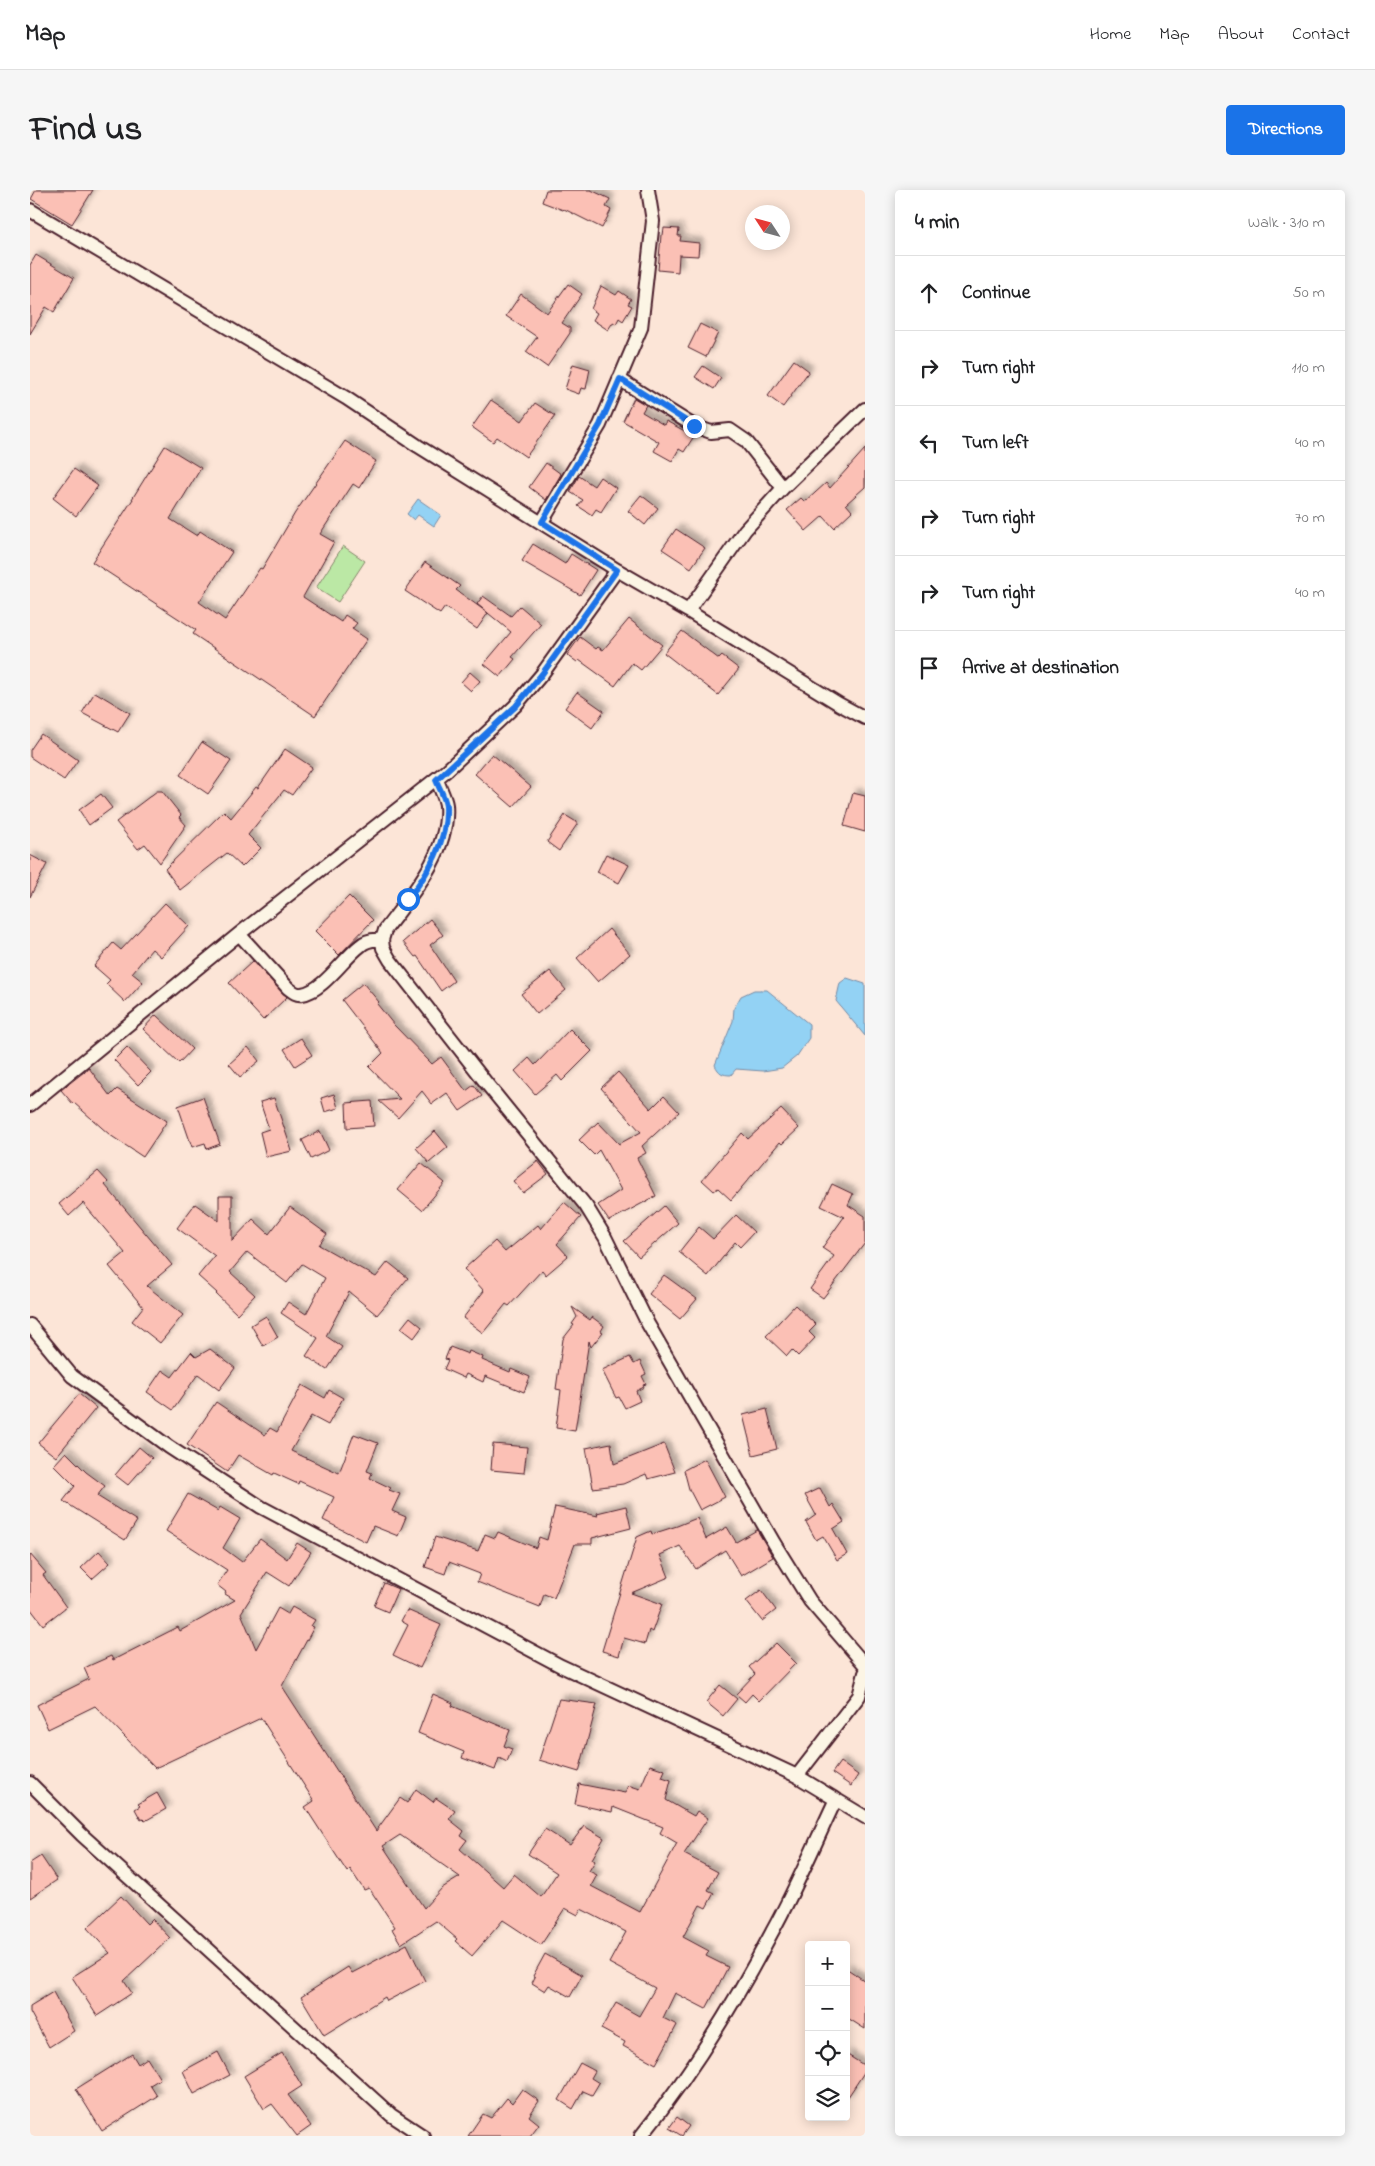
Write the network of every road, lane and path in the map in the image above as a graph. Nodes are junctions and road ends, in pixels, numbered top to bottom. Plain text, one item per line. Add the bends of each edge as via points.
1 (648, 190) edge
2 (30, 210) edge
3 (620, 379) junction
4 (865, 409) edge
5 (783, 488) junction
6 (542, 522) junction
7 (617, 570) junction
8 (688, 611) junction
9 (865, 718) edge
10 (436, 780) junction
11 (239, 934) junction
12 (382, 940) junction
13 (30, 1105) edge
14 (30, 1325) edge
15 (865, 1666) edge
16 (865, 1673) edge
17 (797, 1776) junction
18 (30, 1783) edge
19 (836, 1799) junction
20 (865, 1817) edge
21 (423, 2136) edge
22 (641, 2136) edge

1 - 3 street via 653,221 641,328
2 - 6 street via 346,398
3 - 5 street via 694,426 711,432 730,430 746,440
3 - 6 street via 600,425
4 - 5 street
5 - 8 street via 745,530
6 - 7 street
7 - 8 street
7 - 10 street via 516,706
8 - 9 street
10 - 11 street
10 - 12 street via 446,804 437,853 424,878 385,930
11 - 12 street via 296,994 302,994 331,976 360,945 372,939
11 - 13 street
12 - 15 street via 390,960 586,1206 605,1236 648,1324 774,1543 810,1600
14 - 17 street via 72,1376 169,1447 261,1507 561,1666
16 - 17 street via 859,1696
17 - 19 street
18 - 21 street via 82,1835 391,2114
19 - 20 street
19 - 22 street via 773,1931 715,2033 673,2096

